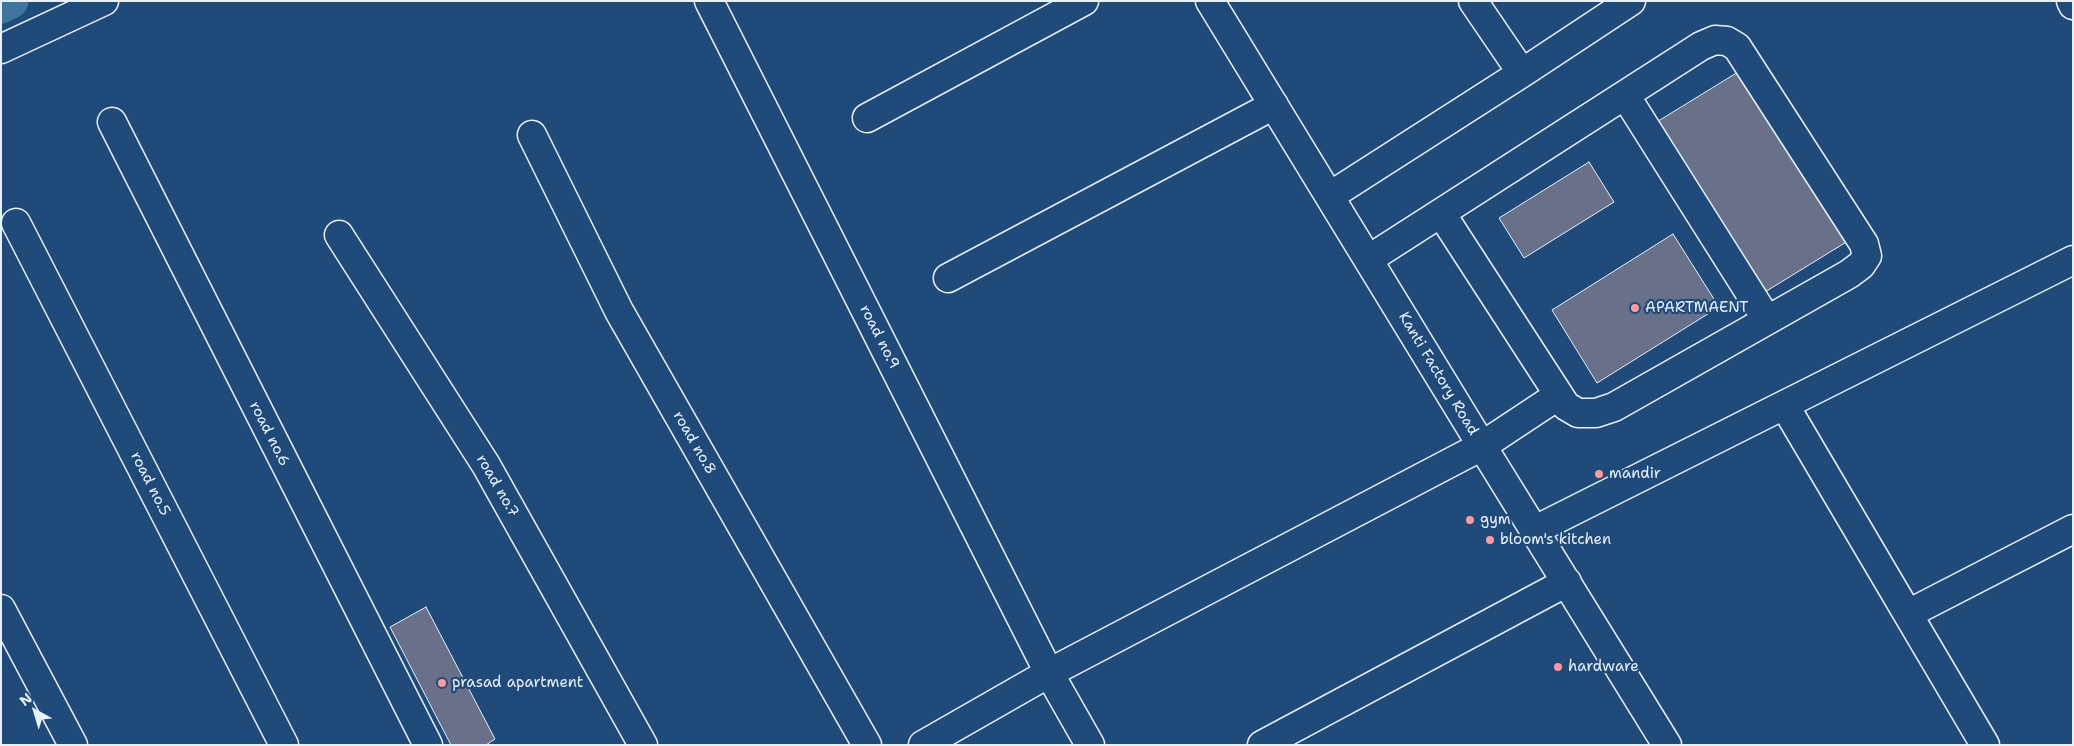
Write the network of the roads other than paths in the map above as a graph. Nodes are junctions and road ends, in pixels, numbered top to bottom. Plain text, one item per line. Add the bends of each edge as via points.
1 (104, 1) edge
2 (709, 1) edge
3 (1084, 1) edge
4 (1210, 1) edge
5 (1473, 1) edge
6 (1631, 1) edge
7 (2071, 1) edge
8 (2073, 5) edge
9 (1, 49) edge
10 (1522, 73) junction
11 (1625, 95) junction
12 (1274, 105) junction
13 (867, 118) dead end
14 (112, 122) dead end
15 (532, 135) dead end
16 (1330, 196) junction
17 (1441, 213) junction
18 (16, 223) dead end
19 (339, 235) dead end
20 (1369, 259) junction
21 (2073, 260) edge
22 (948, 278) dead end
23 (1767, 320) junction
24 (1559, 395) junction
25 (1785, 406) junction
26 (1482, 446) junction
27 (1536, 530) junction
28 (2069, 538) edge
29 (1567, 582) junction
30 (1, 609) edge
31 (1908, 614) junction
32 (1048, 673) junction
33 (73, 745) edge
34 (284, 745) edge
35 (428, 745) edge
36 (643, 745) edge
37 (867, 745) edge
38 (923, 745) edge
39 (1090, 745) edge
40 (1262, 745) edge
41 (1667, 745) edge
42 (1985, 745) edge

1 - 9 street
2 - 32 street, road no.9
3 - 13 street
4 - 12 street, Kanti Factory Road
5 - 10 street
6 - 10 street
7 - 8 street
10 - 16 street
11 - 17 street
11 - 23 street
11 - 23 street via 1701,46 1715,40 1727,41 1737,47 1864,244 1867,256 1861,265
12 - 16 street, Kanti Factory Road
12 - 22 street
14 - 35 street, road no.6
15 - 37 street, road no.8 via 619,311
16 - 20 street, Kanti Factory Road
17 - 20 street
17 - 24 street
18 - 34 street, road no.5
19 - 36 street, road no.7 via 486,465
20 - 26 street, Kanti Factory Road
21 - 25 street
23 - 24 street via 1614,407 1596,413 1578,413 1566,406
24 - 26 street
25 - 27 street
25 - 31 street
26 - 27 street, Kanti Factory Road
26 - 32 street
27 - 29 street, Kanti Factory Road
28 - 31 street
29 - 40 street
29 - 41 street, Kanti Factory Road
30 - 33 street
31 - 42 street
32 - 38 street
32 - 39 street, road no.9

